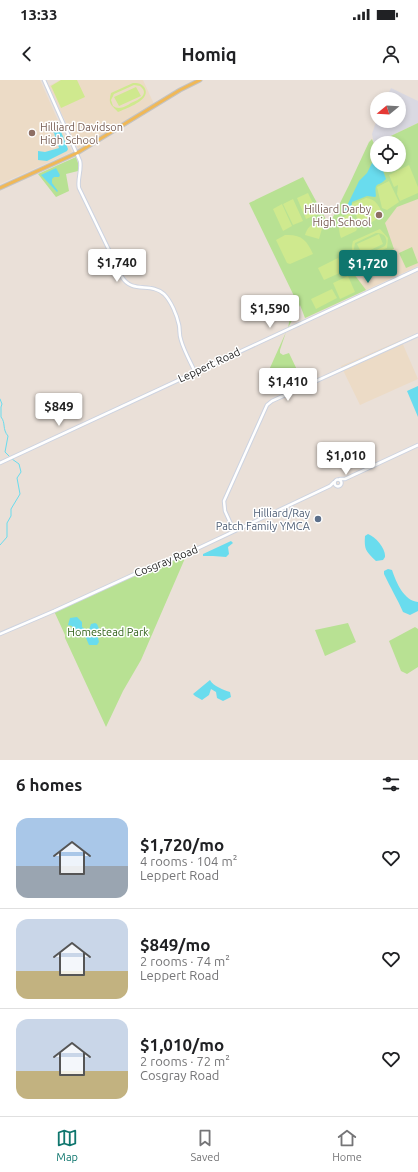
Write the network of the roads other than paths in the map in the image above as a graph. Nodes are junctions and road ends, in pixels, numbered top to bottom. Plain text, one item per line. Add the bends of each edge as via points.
1 (44, 80) edge
2 (200, 80) edge
3 (77, 153) junction
4 (0, 188) edge
5 (418, 269) edge
6 (418, 335) edge
7 (195, 372) junction
8 (418, 445) edge
9 (0, 463) edge
10 (355, 474) junction
11 (340, 480) junction
12 (342, 483) junction
13 (335, 484) junction
14 (234, 531) junction
15 (0, 634) edge

1 - 3 main road
2 - 3 main road
3 - 4 main road
3 - 7 main road via 81,164 79,188 123,279 132,286 154,288 166,297
5 - 7 main road, Leppert Road
6 - 14 main road via 267,405 224,501 225,511
7 - 9 main road, Leppert Road
8 - 10 main road
10 - 11 main road
10 - 12 main road
11 - 12 main road
11 - 13 main road via 336,479
12 - 13 main road via 340,486
13 - 14 main road, Cosgray Road
14 - 15 main road, Cosgray Road

